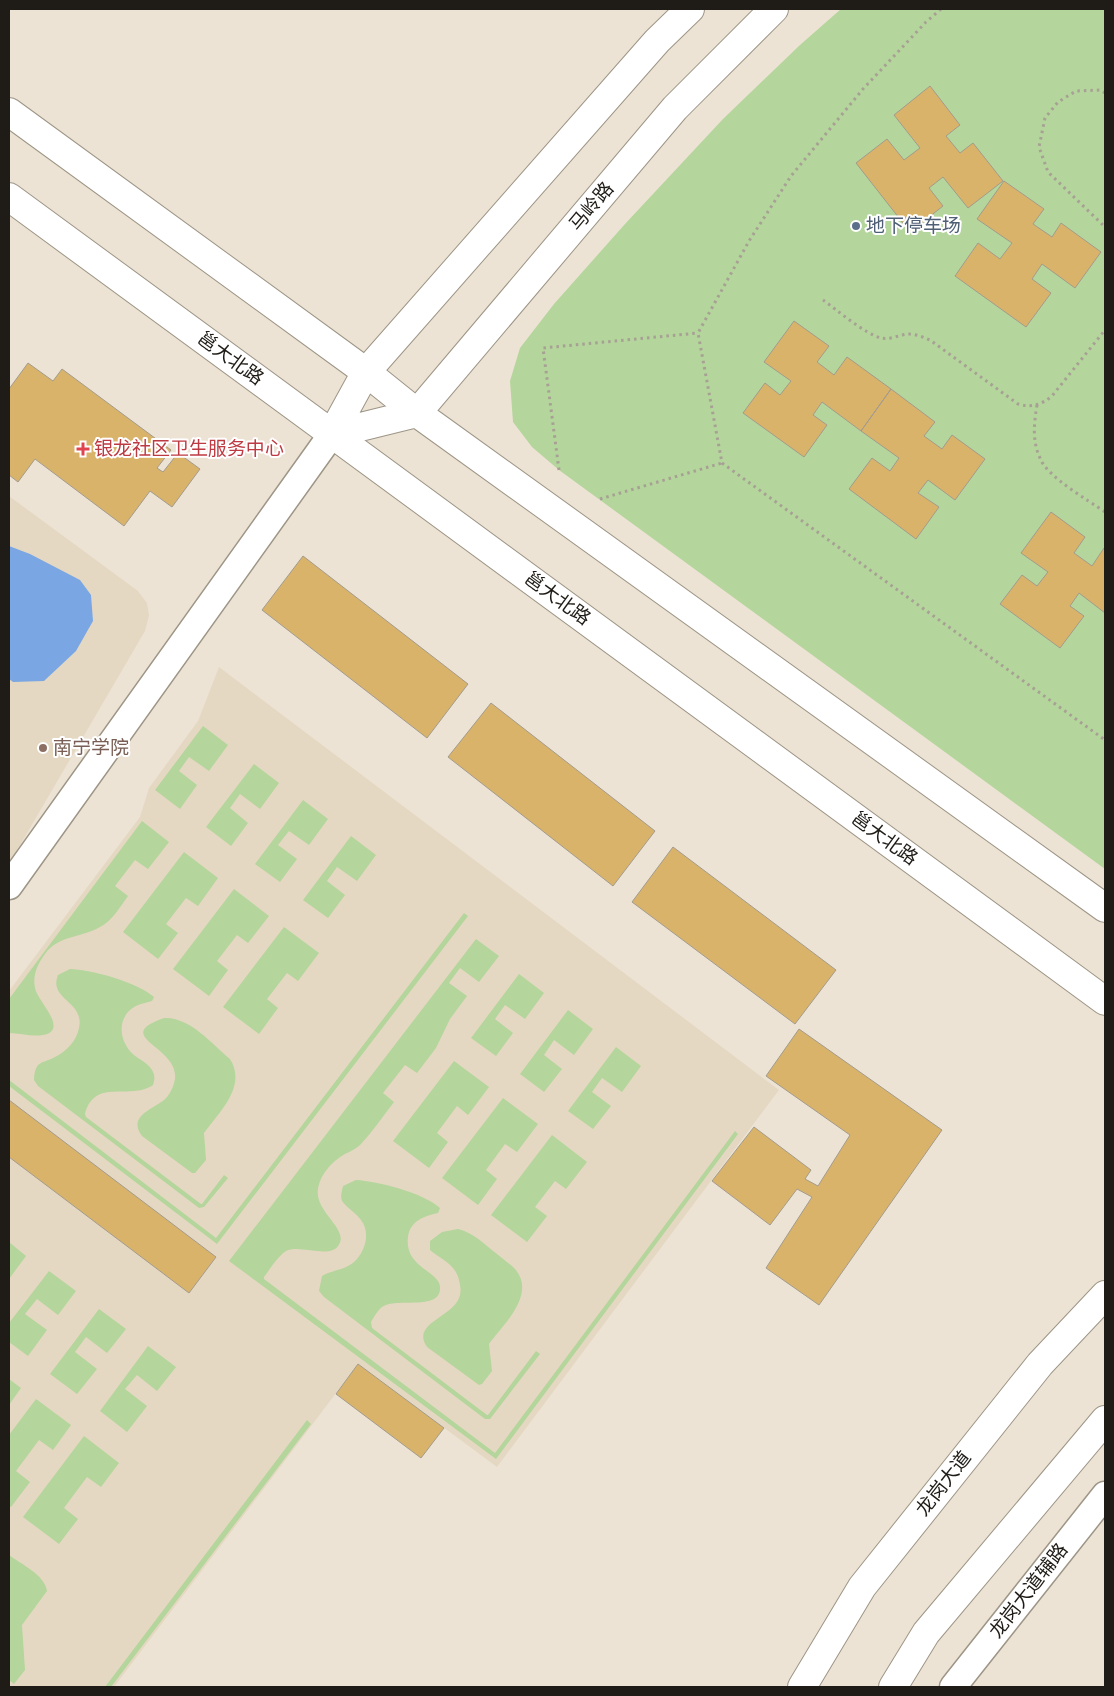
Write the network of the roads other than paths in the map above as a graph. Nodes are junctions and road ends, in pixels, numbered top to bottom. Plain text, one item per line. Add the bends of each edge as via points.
1 (690, 9) edge
2 (774, 9) edge
3 (9, 112) edge
4 (9, 197) edge
5 (366, 372) junction
6 (418, 413) junction
7 (332, 434) junction
8 (9, 886) edge
9 (1105, 908) edge
10 (1105, 1001) edge
11 (1105, 1295) edge
12 (1105, 1420) edge
13 (1105, 1495) edge
14 (802, 1687) edge
15 (893, 1687) edge
16 (953, 1687) edge

1 - 5 street via 657,41
2 - 6 street, 马岭路 via 675,108
3 - 5 street
4 - 7 street, 邕大北路
5 - 6 street
5 - 7 street
6 - 7 street
6 - 9 street
7 - 8 street
7 - 10 street, 邕大北路
11 - 14 street, 龙岗大道 via 1040,1364 862,1587
12 - 15 street via 926,1633
13 - 16 street, 龙岗大道辅路

